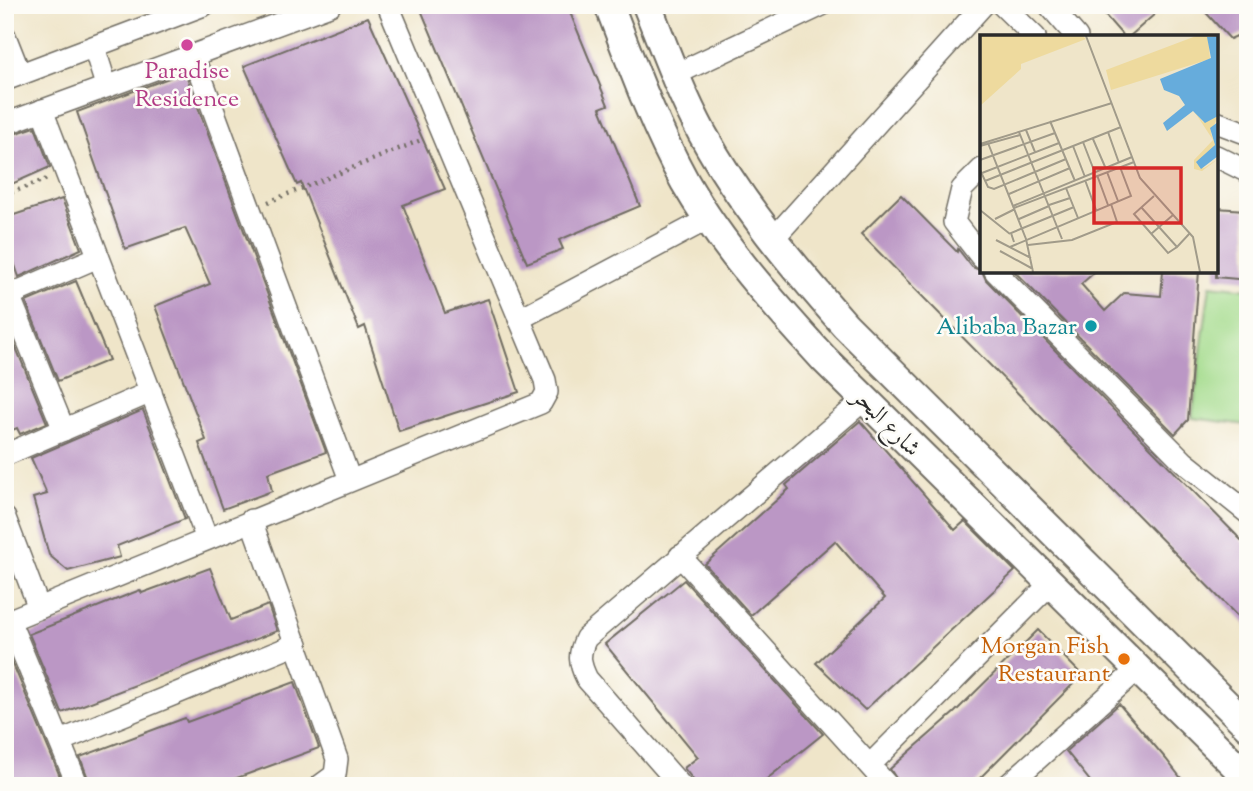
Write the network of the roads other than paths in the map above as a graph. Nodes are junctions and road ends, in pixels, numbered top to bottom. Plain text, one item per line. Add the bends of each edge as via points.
1 (204, 5) edge
2 (330, 5) edge
3 (388, 5) edge
4 (609, 5) edge
5 (647, 5) edge
6 (822, 5) edge
7 (1002, 5) edge
8 (1049, 5) edge
9 (971, 9) edge
10 (171, 11) edge
11 (1033, 35) edge
12 (1075, 35) edge
13 (5, 36) edge
14 (94, 47) junction
15 (193, 55) junction
16 (674, 75) junction
17 (13, 77) edge
18 (106, 85) junction
19 (42, 110) junction
20 (1218, 123) edge
21 (5, 124) edge
22 (1248, 134) edge
23 (1218, 157) edge
24 (980, 171) edge
25 (1248, 172) edge
26 (708, 219) junction
27 (773, 239) junction
28 (980, 255) edge
29 (98, 257) junction
30 (997, 273) edge
31 (7, 296) edge
32 (519, 319) junction
33 (151, 392) junction
34 (865, 399) junction
35 (64, 430) junction
36 (5, 456) edge
37 (992, 471) junction
38 (350, 480) junction
39 (965, 499) junction
40 (1248, 513) edge
41 (5, 518) edge
42 (1037, 518) junction
43 (251, 520) junction
44 (207, 538) junction
45 (1013, 548) junction
46 (680, 556) junction
47 (1050, 584) junction
48 (39, 608) junction
49 (7, 621) edge
50 (297, 644) junction
51 (1138, 669) junction
52 (1248, 726) edge
53 (60, 741) junction
54 (870, 765) junction
55 (1248, 778) edge
56 (78, 786) edge
57 (320, 786) edge
58 (681, 786) edge
59 (888, 786) edge
60 (1007, 786) edge

1 - 10 street
2 - 15 street
3 - 32 street
4 - 26 main road, شارع البحر via 667,149
5 - 16 main road, شارع البحر
6 - 16 street
7 - 11 street
8 - 12 street
9 - 27 street
10 - 14 street
13 - 17 street
14 - 17 street
14 - 18 street
15 - 18 street
15 - 38 street
16 - 27 main road, شارع البحر via 716,157
18 - 19 street
19 - 21 street
19 - 29 street
20 - 22 street
23 - 25 street
24 - 28 street via 962,189 954,222
26 - 32 street
26 - 34 main road, شارع البحر via 772,302
27 - 37 main road, شارع البحر via 845,325
29 - 31 street
29 - 33 street
30 - 40 street via 1184,462
31 - 35 street
32 - 38 street via 547,386 541,403
33 - 35 street
33 - 44 street
34 - 39 main road, شارع البحر
34 - 46 street
35 - 36 street
37 - 39 main road
37 - 42 main road, شارع البحر
38 - 43 street
39 - 45 main road, شارع البحر
41 - 48 street
42 - 45 main road
42 - 52 main road, شارع البحر
43 - 44 street
43 - 50 street
44 - 48 street
45 - 47 main road, شارع البحر
46 - 54 street
46 - 58 street via 586,638 579,659 587,679
47 - 51 main road, شارع البحر
47 - 54 street
48 - 49 street
49 - 53 street
50 - 53 street
50 - 57 street via 337,760 335,775
51 - 55 main road, شارع البحر
51 - 60 street
53 - 56 street
54 - 59 street

